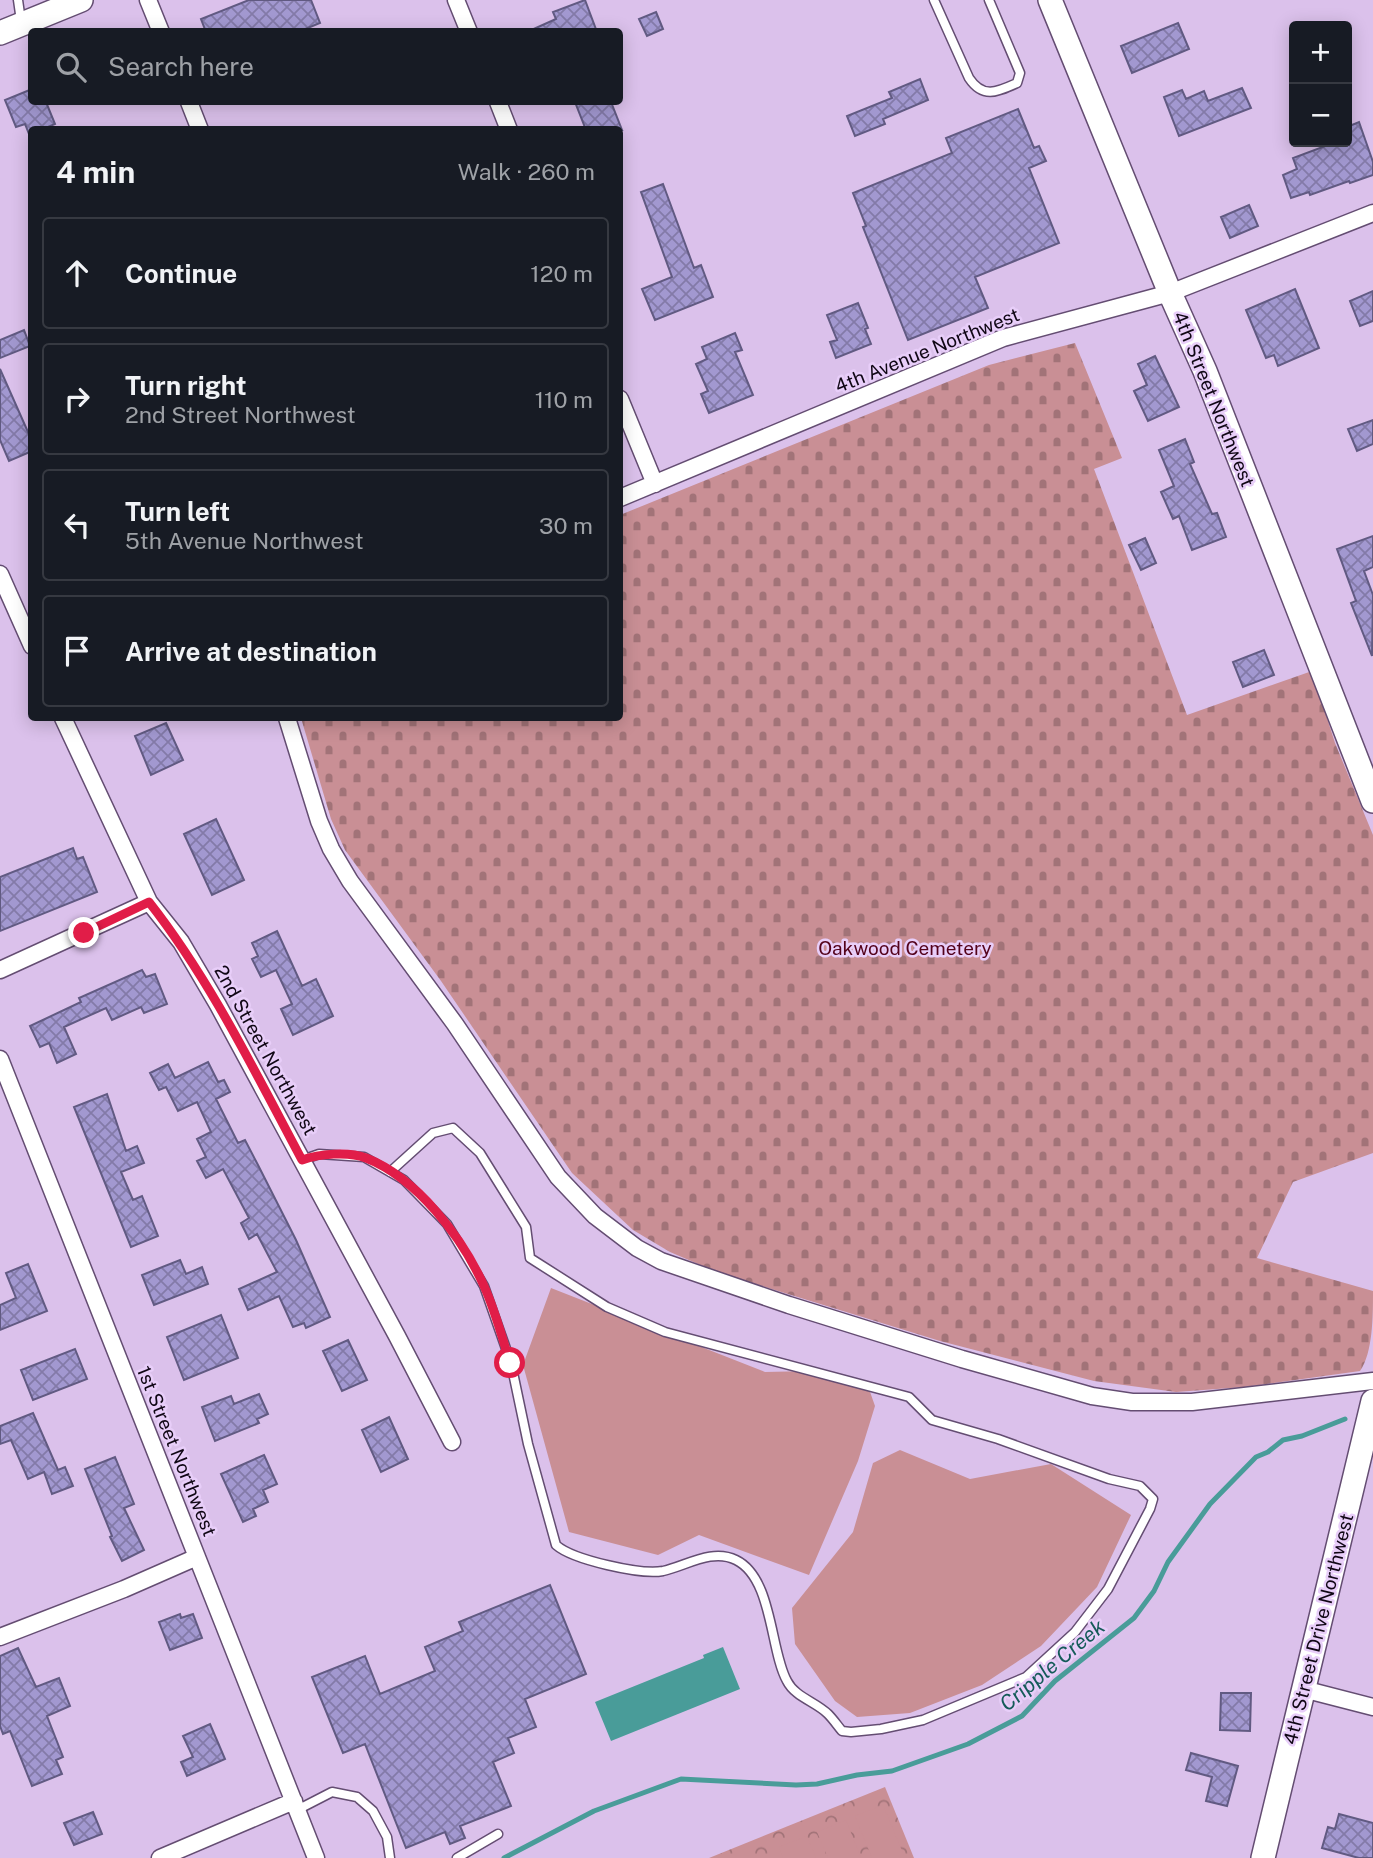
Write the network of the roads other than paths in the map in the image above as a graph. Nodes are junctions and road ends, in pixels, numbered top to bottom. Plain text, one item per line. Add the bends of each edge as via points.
1 (18, 0) edge
2 (82, 0) edge
3 (149, 0) edge
4 (456, 0) edge
5 (934, 0) edge
6 (989, 0) edge
7 (1050, 0) edge
8 (22, 24) junction
9 (160, 28) edge
10 (467, 28) edge
11 (0, 33) edge
12 (190, 105) edge
13 (499, 105) edge
14 (198, 126) edge
15 (507, 126) edge
16 (1373, 213) edge
17 (1170, 293) junction
18 (623, 406) edge
19 (654, 484) junction
20 (623, 497) edge
21 (0, 574) edge
22 (28, 637) edge
23 (68, 721) edge
24 (288, 721) edge
25 (1373, 801) edge
26 (149, 902) junction
27 (0, 970) edge
28 (0, 1059) edge
29 (302, 1160) junction
30 (390, 1172) junction
31 (1373, 1381) edge
32 (1373, 1401) edge
33 (452, 1442) dead end
34 (197, 1557) junction
35 (0, 1637) edge
36 (1303, 1689) junction
37 (1373, 1707) edge
38 (295, 1806) junction
39 (498, 1834) dead end
40 (160, 1858) edge
41 (316, 1858) edge
42 (390, 1858) edge
43 (457, 1858) edge
44 (1263, 1858) edge

1 - 8 lane
2 - 8 main road
3 - 9 street
4 - 10 street
5 - 6 lane via 968,78 982,92 993,92 1017,83 1020,73
7 - 17 main road, 4th Street Northwest
8 - 11 main road
12 - 14 street
13 - 15 street
16 - 17 street, 4th Avenue Northwest
17 - 19 street, 4th Avenue Northwest via 1003,338
17 - 25 main road, 4th Street Northwest via 1205,371
18 - 19 street
19 - 20 street, 4th Avenue Northwest
21 - 22 street
23 - 26 street, 2nd Street Northwest
24 - 31 street via 319,821 350,881 455,1024 558,1177 594,1216 661,1261 961,1359 1092,1396 1172,1403
26 - 27 street
26 - 29 street, 2nd Street Northwest via 181,942
28 - 34 street, 1st Street Northwest
29 - 30 lane via 320,1154 364,1157
29 - 33 street, 2nd Street Northwest
30 - 30 lane via 404,1180 447,1224 484,1286 510,1363 556,1545 579,1558 646,1572 704,1557 735,1559 749,1569 761,1593 786,1681 842,1731 923,1720 1026,1677 1075,1632 1108,1589 1150,1509 1153,1499 1140,1486 932,1420 909,1397 665,1332 607,1307 530,1258 526,1227 480,1153 453,1128 433,1133
32 - 36 main road, 4th Street Drive Northwest
34 - 35 street
34 - 38 street, 1st Street Northwest
36 - 37 street
36 - 44 main road, 4th Street Drive Northwest
38 - 40 street
38 - 41 street, 1st Street Northwest
38 - 42 lane via 332,1792 357,1797 373,1811 387,1837
39 - 43 lane

